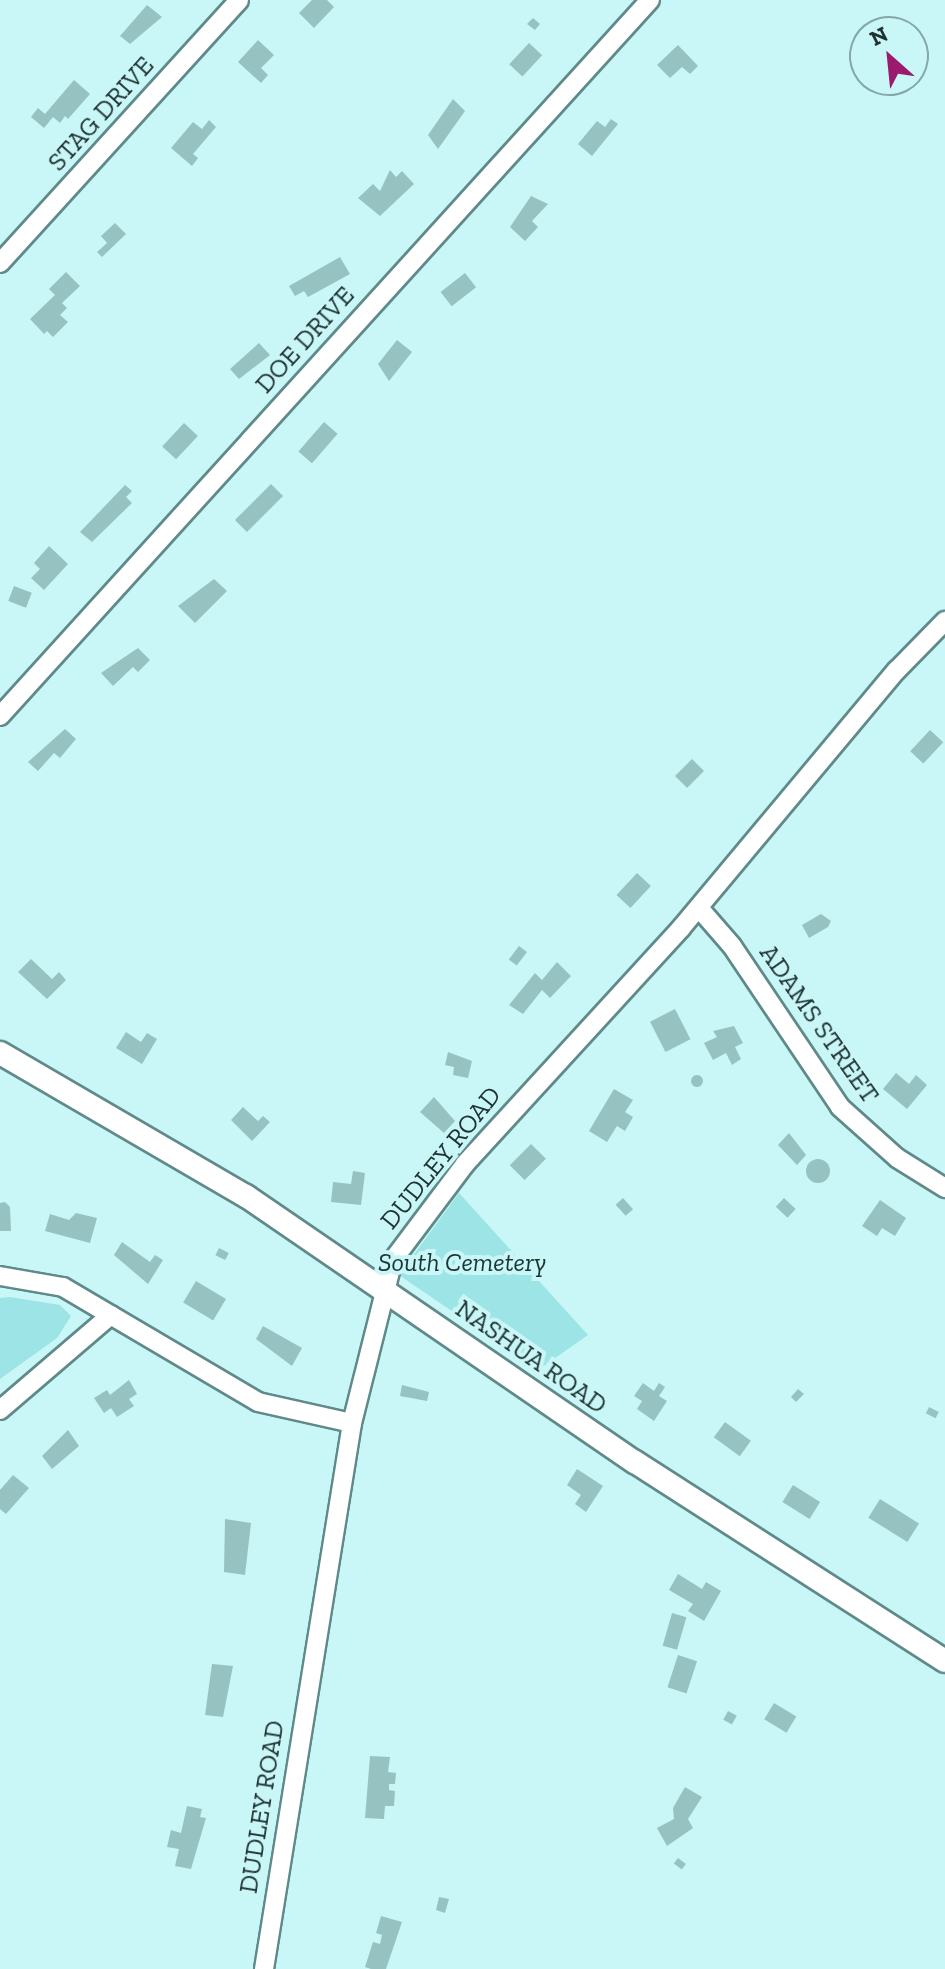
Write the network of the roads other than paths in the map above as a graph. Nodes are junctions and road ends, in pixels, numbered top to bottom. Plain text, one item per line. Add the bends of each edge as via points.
1 (239, 0) edge
2 (650, 0) edge
3 (0, 263) edge
4 (945, 621) edge
5 (0, 716) edge
6 (699, 908) junction
7 (0, 1053) edge
8 (945, 1188) edge
9 (0, 1276) edge
10 (382, 1288) junction
11 (111, 1315) junction
12 (0, 1410) edge
13 (352, 1423) junction
14 (945, 1661) edge
15 (264, 1969) edge

1 - 3 street, STAG DRIVE
2 - 5 street, DOE DRIVE
4 - 6 street, DUDLEY ROAD via 897,670
6 - 8 street, ADAMS STREET via 732,946 840,1107 897,1158
6 - 10 street, DUDLEY ROAD via 450,1181 393,1260
7 - 10 main road, NASHUA ROAD via 233,1188
9 - 11 street via 45,1281
10 - 13 street, DUDLEY ROAD
10 - 14 main road, NASHUA ROAD via 635,1462
11 - 12 street
11 - 13 street via 258,1402
13 - 15 street, DUDLEY ROAD

